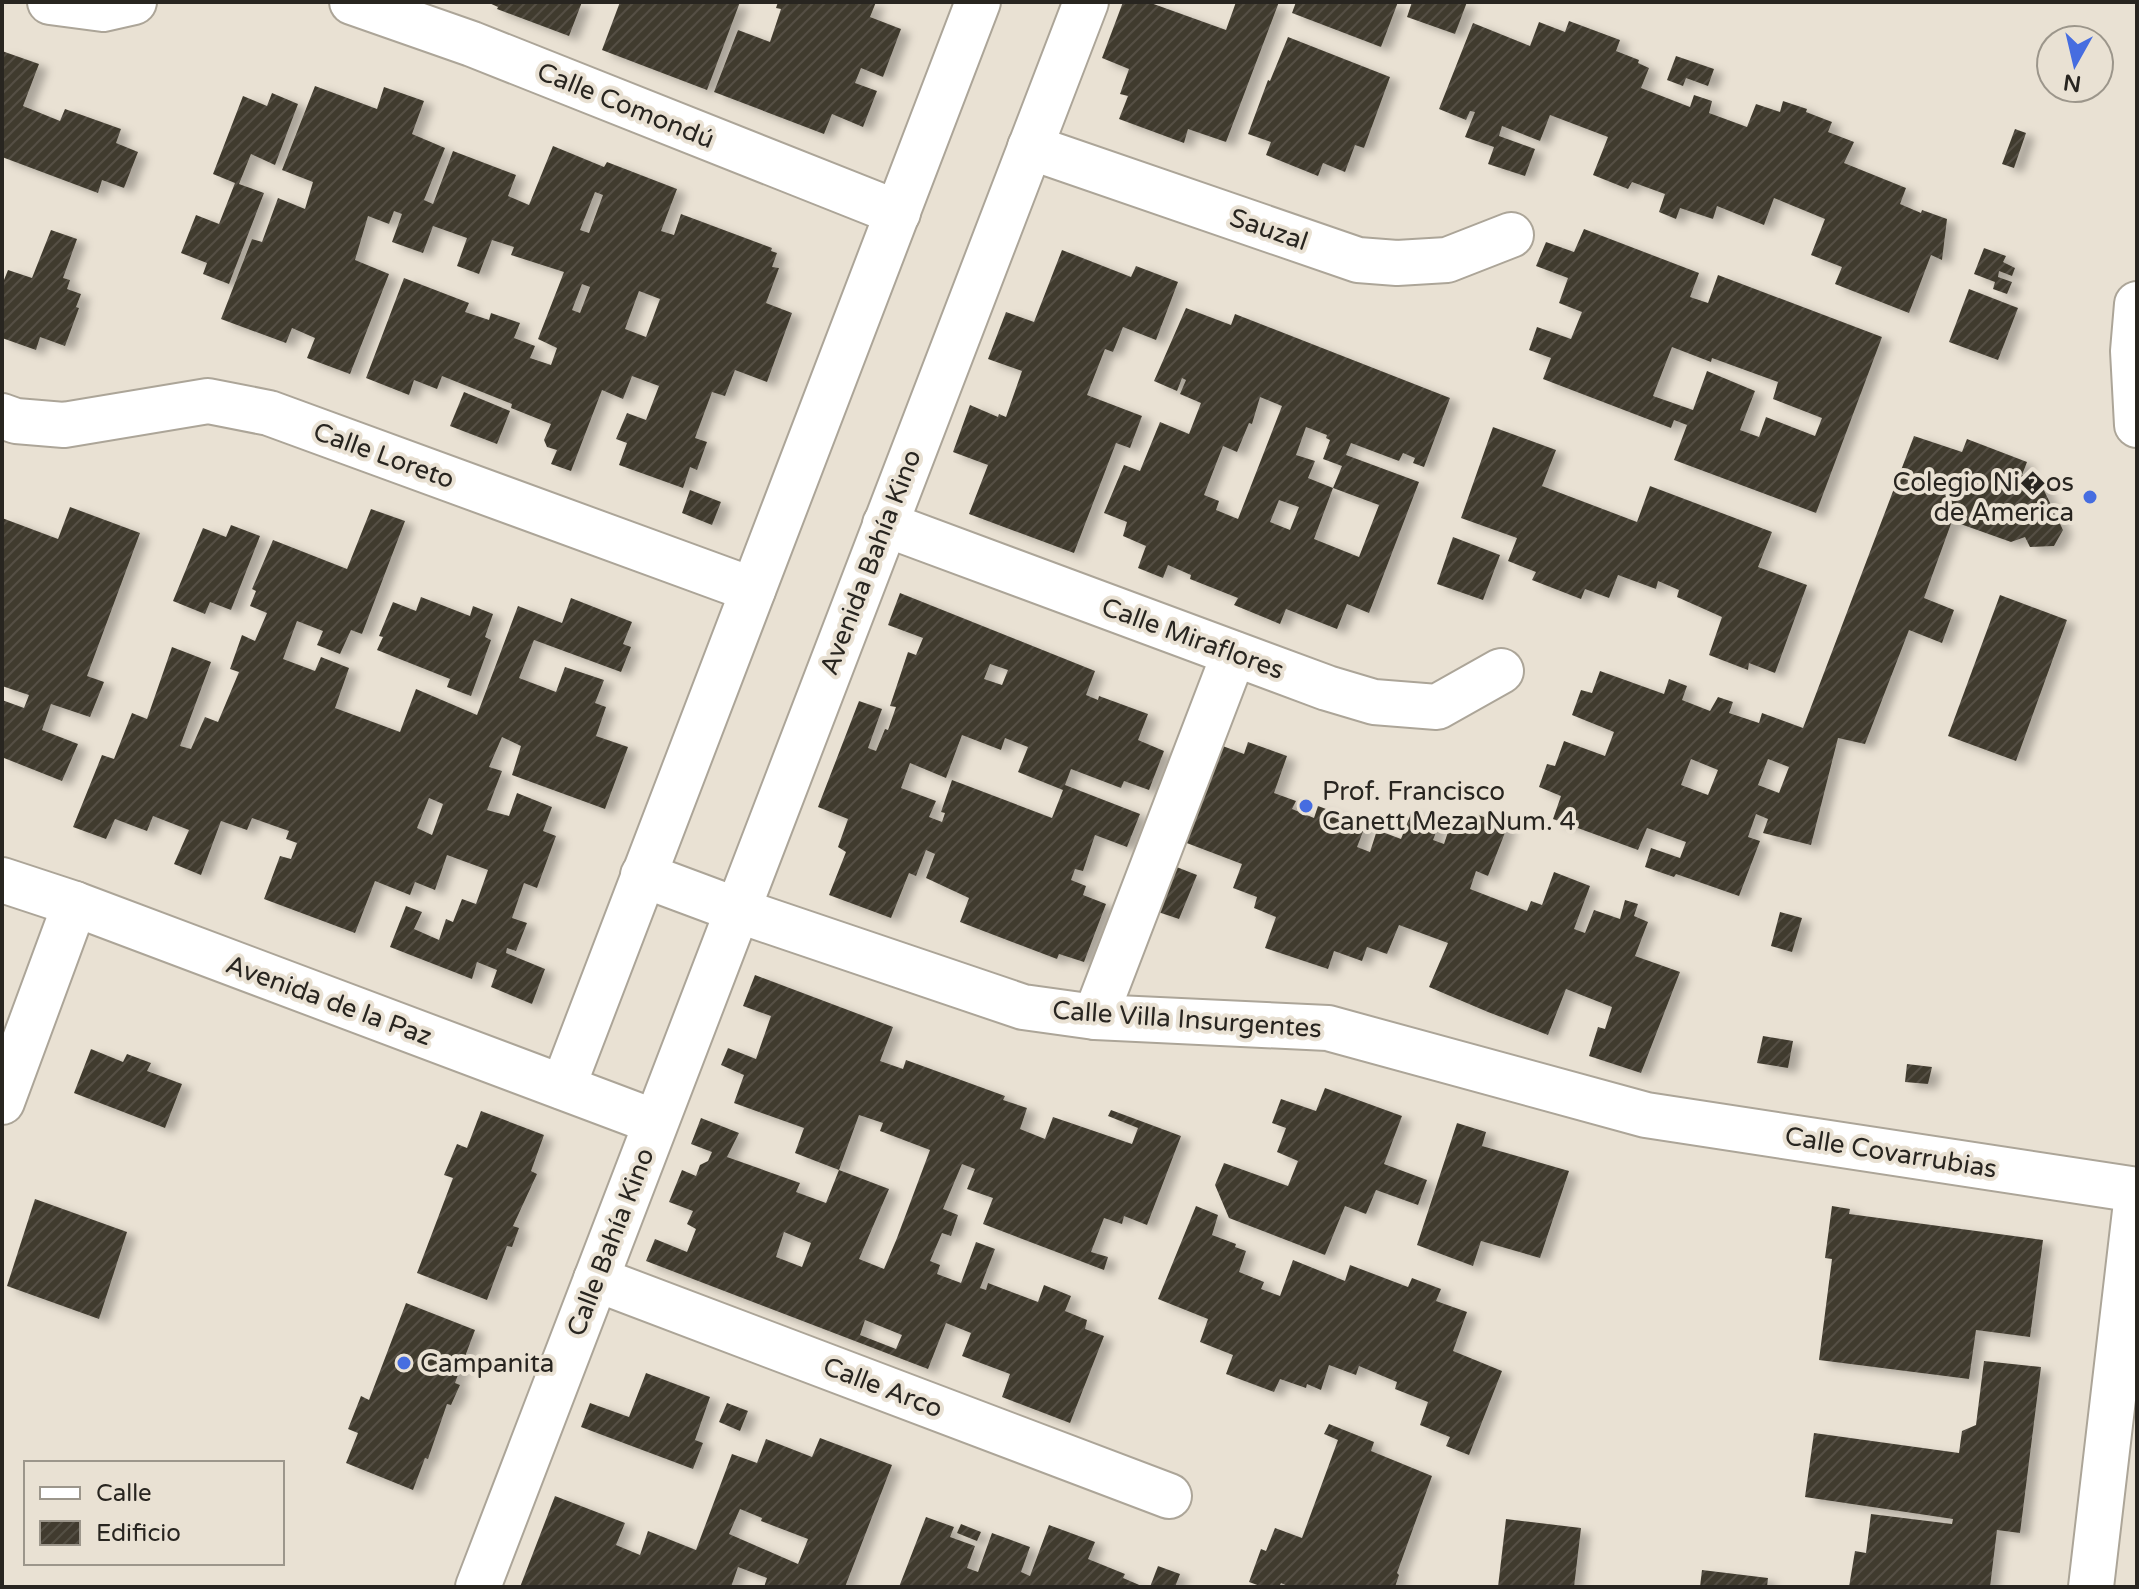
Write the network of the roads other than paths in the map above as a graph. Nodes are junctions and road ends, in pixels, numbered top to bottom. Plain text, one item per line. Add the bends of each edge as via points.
1 (50, 2) edge
2 (134, 2) edge
3 (352, 2) edge
4 (978, 2) edge
5 (1086, 2) edge
6 (1030, 147) junction
7 (898, 213) junction
8 (1511, 235) dead end
9 (2137, 304) edge
10 (2, 416) edge
11 (2137, 425) edge
12 (885, 524) junction
13 (753, 590) junction
14 (1234, 654) junction
15 (1501, 671) dead end
16 (643, 875) junction
17 (2, 880) edge
18 (75, 904) junction
19 (737, 910) junction
20 (1095, 1017) junction
21 (563, 1087) junction
22 (2, 1102) edge
23 (1646, 1115) joint
24 (655, 1122) junction
25 (2137, 1192) edge
26 (596, 1279) junction
27 (1169, 1496) dead end
28 (478, 1587) edge
29 (2091, 1587) edge

1 - 2 street via 103,9
3 - 7 street, Calle Comondú via 472,44
4 - 7 street
5 - 6 street, Avenida Bahía Kino
6 - 8 street, Sauzal via 1358,260 1447,260
6 - 12 street, Avenida Bahía Kino
7 - 13 street
9 - 11 street
10 - 13 street, Calle Loreto via 64,425 208,401 269,413
12 - 14 street, Calle Miraflores
12 - 19 street, Avenida Bahía Kino
13 - 16 street
14 - 15 street, Calle Miraflores via 1374,702 1437,707
14 - 20 street
16 - 19 street, Calle Villa Insurgentes
16 - 21 street
17 - 18 street, Avenida de la Paz
18 - 21 street, Avenida de la Paz
18 - 22 street
19 - 20 street, Calle Villa Insurgentes via 1023,1007
19 - 24 street, Avenida Bahía Kino
20 - 23 street, Calle Villa Insurgentes via 1328,1028
21 - 24 street, Avenida de la Paz
23 - 25 street, Calle Covarrubias
24 - 26 street, Calle Bahía Kino
25 - 29 street
26 - 27 street, Calle Arco
26 - 28 street, Calle Bahía Kino

